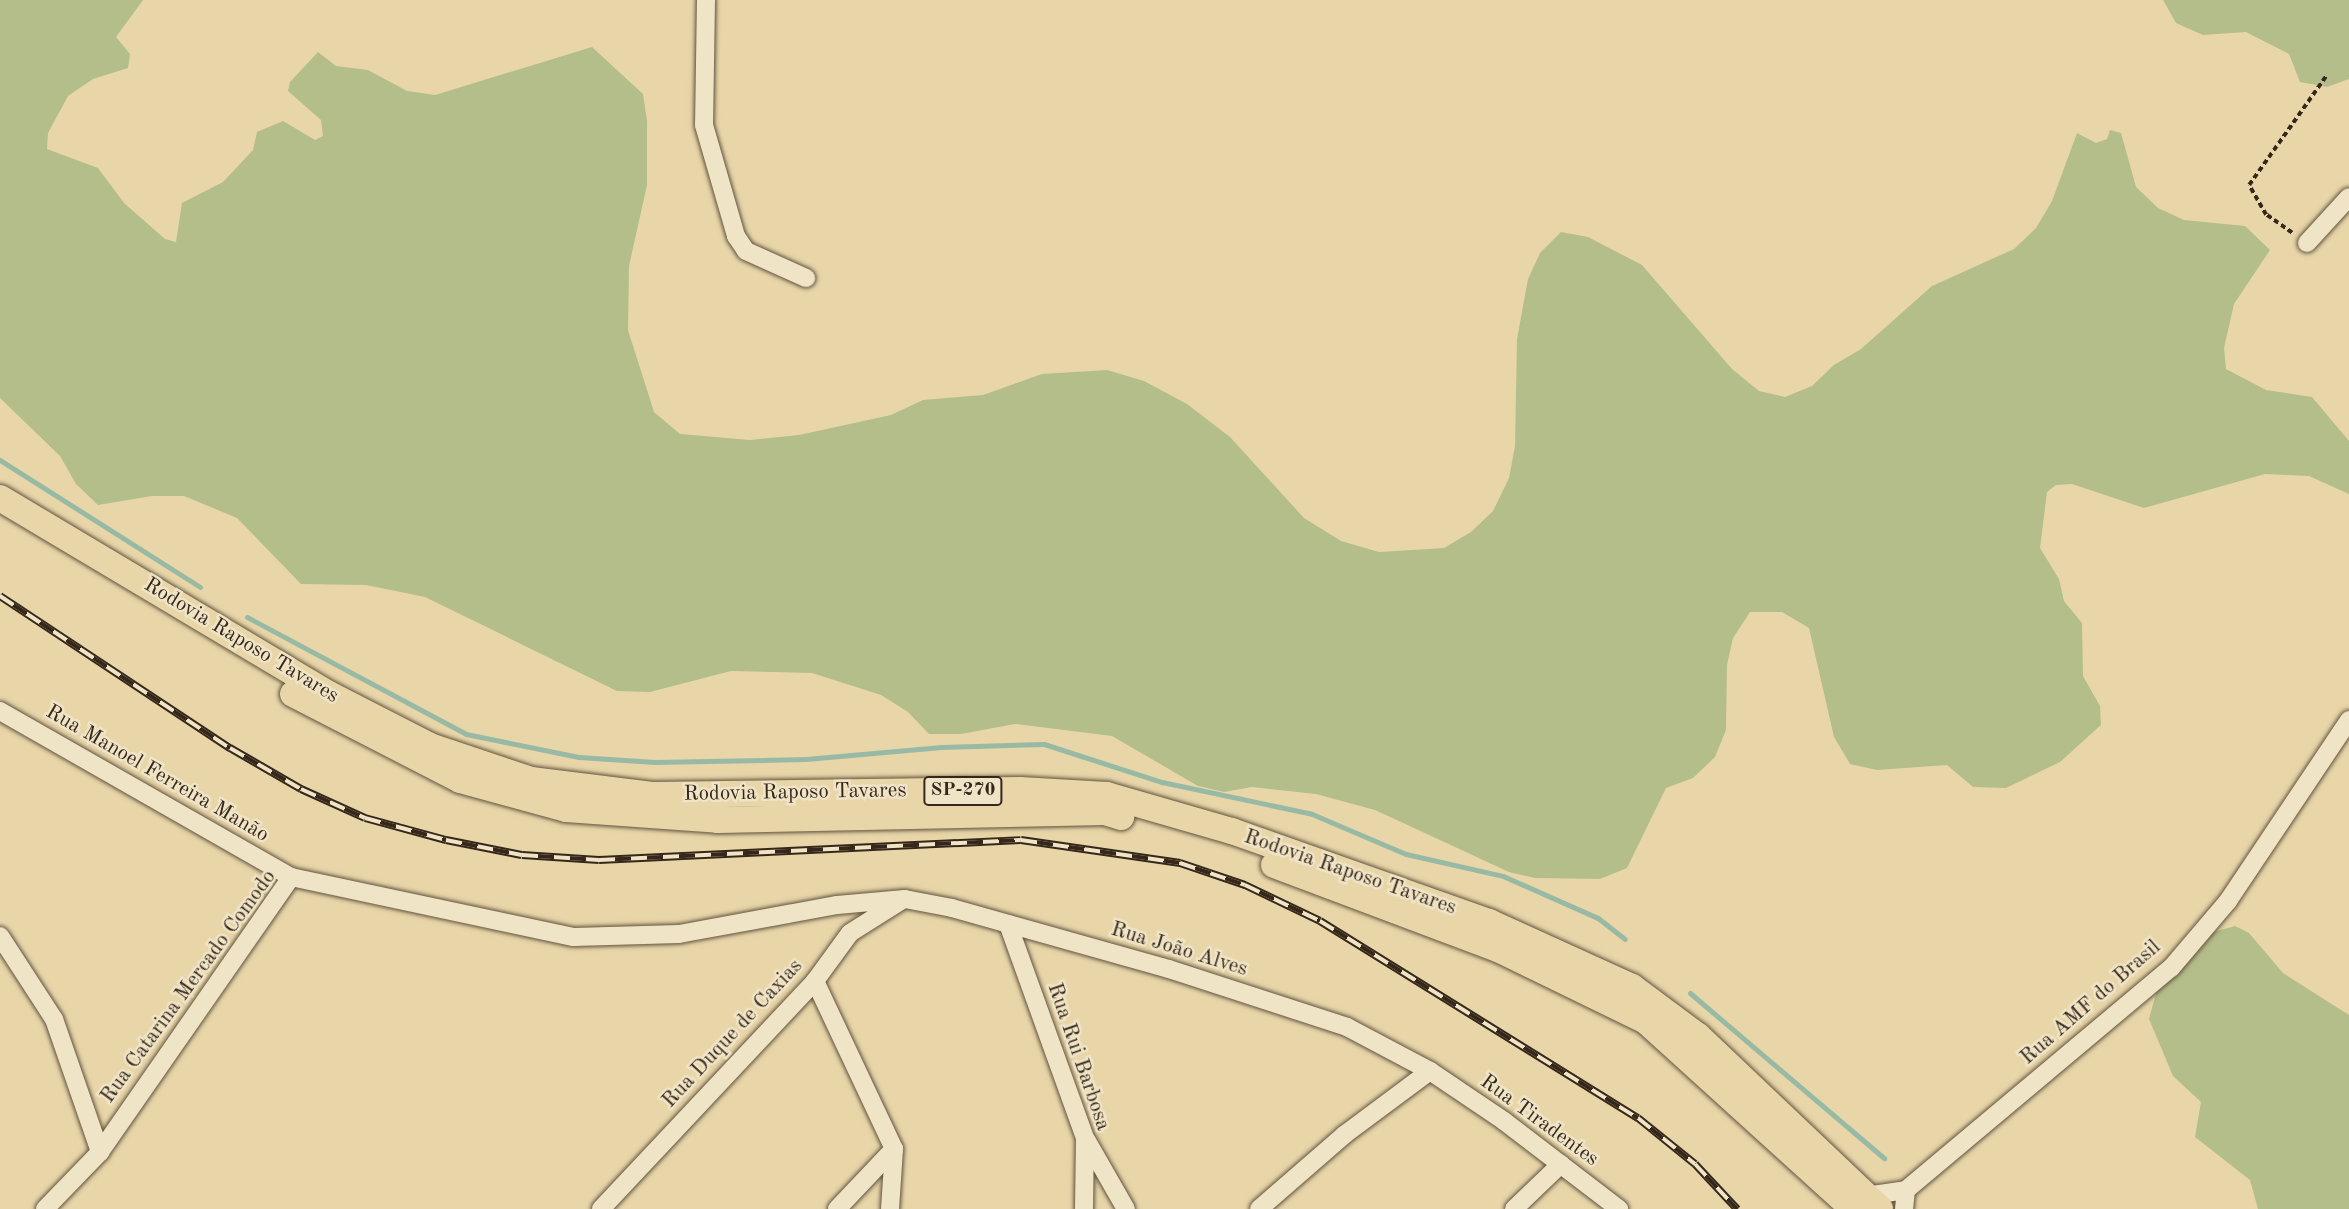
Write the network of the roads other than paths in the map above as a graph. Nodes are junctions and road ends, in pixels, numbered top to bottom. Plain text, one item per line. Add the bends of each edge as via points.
1 (706, 0) edge
2 (2349, 197) edge
3 (2307, 243) road end
4 (806, 278) dead end
5 (0, 498) edge
6 (0, 519) edge
7 (0, 711) edge
8 (2349, 720) edge
9 (291, 877) junction
10 (905, 899) junction
11 (1008, 924) junction
12 (0, 936) edge
13 (815, 981) junction
14 (1430, 1071) junction
15 (1085, 1138) junction
16 (894, 1149) junction
17 (100, 1152) junction
18 (1562, 1164) junction
19 (1906, 1190) junction
20 (1866, 1205) edge
21 (45, 1209) edge
22 (601, 1209) edge
23 (837, 1209) edge
24 (890, 1209) edge
25 (1084, 1209) edge
26 (1126, 1209) edge
27 (1259, 1209) edge
28 (1514, 1209) edge
29 (1619, 1209) edge
30 (1904, 1209) edge

1 - 4 street via 704,125 736,236 746,251
2 - 3 street
5 - 20 highway, Rodovia Raposo Tavares / SP-270 via 328,694 430,746 531,780 654,795 1020,790 1107,795 1232,831 1489,922 1632,988 1698,1037
6 - 20 highway, Rodovia Raposo Tavares / SP-270 via 328,715 460,780 566,810 718,820 1105,812 1234,849 1500,950 1646,1021
7 - 9 street, Rua Manoel Ferreira Manão
8 - 19 street, Rua AMF do Brasil via 2236,891 2171,968
9 - 10 street, Rua Catarina Mercado Comodo via 574,937 679,934 837,905
9 - 17 street, Rua Catarina Mercado Comodo
10 - 11 street, Rua João Alves
10 - 13 street, Rua Duque de Caxias via 850,933
11 - 14 street, Rua João Alves via 1169,969 1348,1027
11 - 15 street, Rua Rui Barbosa
12 - 17 street via 54,1019
13 - 16 street
13 - 22 street, Rua Duque de Caxias
14 - 18 street, Rua Tiradentes
14 - 27 street via 1344,1135
15 - 25 street, Rua Rui Barbosa
15 - 26 street
16 - 23 street
16 - 24 street
17 - 21 street, Rua Catarina Mercado Comodo
18 - 28 street
18 - 29 street, Rua Tiradentes
19 - 20 street
19 - 30 street

